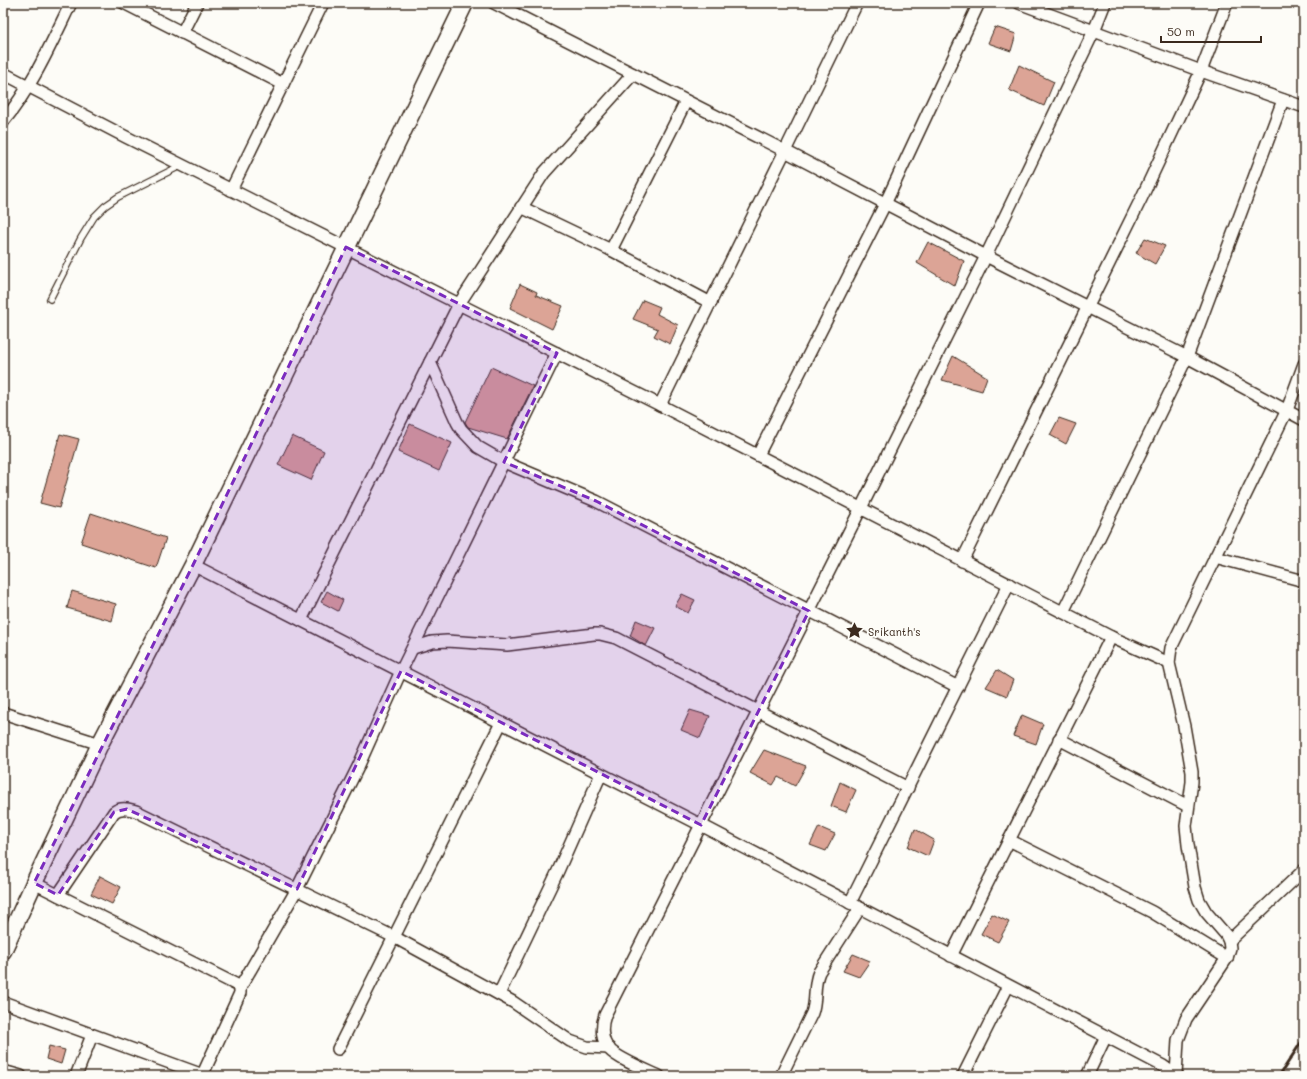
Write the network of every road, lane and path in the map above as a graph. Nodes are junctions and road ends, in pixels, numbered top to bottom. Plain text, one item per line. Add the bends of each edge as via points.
1 (71, 3) edge
2 (124, 3) edge
3 (198, 3) edge
4 (323, 3) edge
5 (465, 3) edge
6 (494, 3) edge
7 (856, 3) edge
8 (979, 3) edge
9 (1019, 3) edge
10 (1105, 3) edge
11 (1228, 3) edge
12 (1094, 32) junction
13 (182, 33) junction
14 (1201, 71) junction
15 (3, 73) edge
16 (633, 74) junction
17 (283, 84) junction
18 (28, 87) junction
19 (1282, 100) junction
20 (686, 101) junction
21 (1304, 107) edge
22 (3, 122) edge
23 (785, 151) junction
24 (182, 165) junction
25 (231, 190) junction
26 (885, 204) junction
27 (521, 207) junction
28 (346, 247) junction
29 (612, 250) junction
30 (986, 256) junction
31 (50, 299) dead end
32 (711, 303) junction
33 (459, 304) junction
34 (1088, 307) junction
35 (557, 353) junction
36 (1187, 357) junction
37 (430, 362) junction
38 (1304, 364) edge
39 (660, 405) junction
40 (1287, 410) junction
41 (1304, 420) edge
42 (758, 455) junction
43 (504, 462) junction
44 (861, 508) junction
45 (1215, 557) junction
46 (962, 560) junction
47 (193, 565) junction
48 (1304, 581) edge
49 (1009, 584) junction
50 (809, 611) junction
51 (1063, 612) junction
52 (301, 620) junction
53 (1111, 637) junction
54 (413, 648) junction
55 (1169, 663) junction
56 (401, 671) junction
57 (958, 687) junction
58 (759, 711) junction
59 (3, 713) edge
60 (501, 723) junction
61 (1059, 739) junction
62 (100, 744) junction
63 (601, 774) junction
64 (908, 788) junction
65 (1188, 806) junction
66 (701, 826) junction
67 (1009, 840) junction
68 (1304, 870) edge
69 (34, 883) junction
70 (297, 890) junction
71 (58, 895) junction
72 (855, 906) junction
73 (394, 937) junction
74 (1229, 942) junction
75 (3, 951) edge
76 (951, 956) junction
77 (1227, 958) junction
78 (1008, 986) junction
79 (240, 988) junction
80 (499, 994) junction
81 (3, 1002) edge
82 (92, 1035) junction
83 (1106, 1036) junction
84 (609, 1048) junction
85 (338, 1049) dead end
86 (3, 1071) edge
87 (1176, 1075) edge
88 (21, 1076) edge
89 (76, 1076) edge
90 (202, 1076) edge
91 (659, 1076) edge
92 (782, 1076) edge
93 (963, 1076) edge
94 (1087, 1076) edge

1 - 18 street
2 - 13 street
3 - 13 street
4 - 17 street
5 - 28 main road
6 - 16 street
7 - 23 street
8 - 26 street
9 - 12 street
10 - 12 street
11 - 14 street
12 - 14 street
12 - 30 street
13 - 17 street
14 - 19 street
14 - 34 street
15 - 18 street
16 - 20 street
16 - 27 street via 550,165
17 - 25 street
18 - 22 street
18 - 24 street
19 - 21 street
19 - 36 street
20 - 23 street
20 - 29 street
23 - 26 street
23 - 32 street
24 - 25 street
24 - 31 lane via 104,206 81,238
25 - 28 street
26 - 30 street
26 - 42 street
27 - 29 street
27 - 33 street
28 - 33 street
28 - 47 main road
29 - 32 street
30 - 34 street
30 - 44 street
32 - 39 street
33 - 35 street
33 - 37 street
34 - 36 street
34 - 46 street
35 - 39 street
35 - 43 street
36 - 40 street
36 - 51 street
37 - 43 street via 461,430 478,447
37 - 52 street
38 - 40 street
39 - 42 street
40 - 41 street
40 - 45 street
42 - 44 street
43 - 50 street via 596,501
43 - 54 street
44 - 46 street
44 - 50 street
45 - 48 street
45 - 55 street via 1171,648
46 - 49 street
47 - 52 street
47 - 62 main road
49 - 51 street
49 - 57 street
50 - 57 street
50 - 58 street
51 - 53 street
52 - 56 street
53 - 55 street
53 - 61 street
54 - 56 street
54 - 58 street via 439,641 507,645 600,634 616,638
55 - 65 street via 1192,766
56 - 60 street
56 - 70 street via 358,767
57 - 64 street
58 - 64 street
58 - 66 street
59 - 62 street
60 - 63 street
60 - 73 street
61 - 65 street
61 - 67 street
62 - 69 main road
63 - 66 street
63 - 80 street
64 - 72 street
65 - 74 street via 1186,826 1195,887 1206,912
66 - 72 street
66 - 84 street via 605,1015 603,1034
67 - 76 street
67 - 77 street via 1152,912
68 - 74 street
69 - 71 street
69 - 75 main road
70 - 71 street via 136,811 127,809 114,812
70 - 73 street
70 - 79 street
71 - 79 street via 233,982
72 - 76 street
72 - 92 street via 819,972 815,983 812,1013
73 - 80 street
73 - 85 street
74 - 77 street
76 - 78 street
77 - 87 street via 1181,1029
78 - 83 street
78 - 93 street
79 - 90 street
80 - 84 street via 578,1044
81 - 82 street
82 - 89 street
82 - 90 street
83 - 87 street
83 - 94 street
84 - 91 street
86 - 88 street

